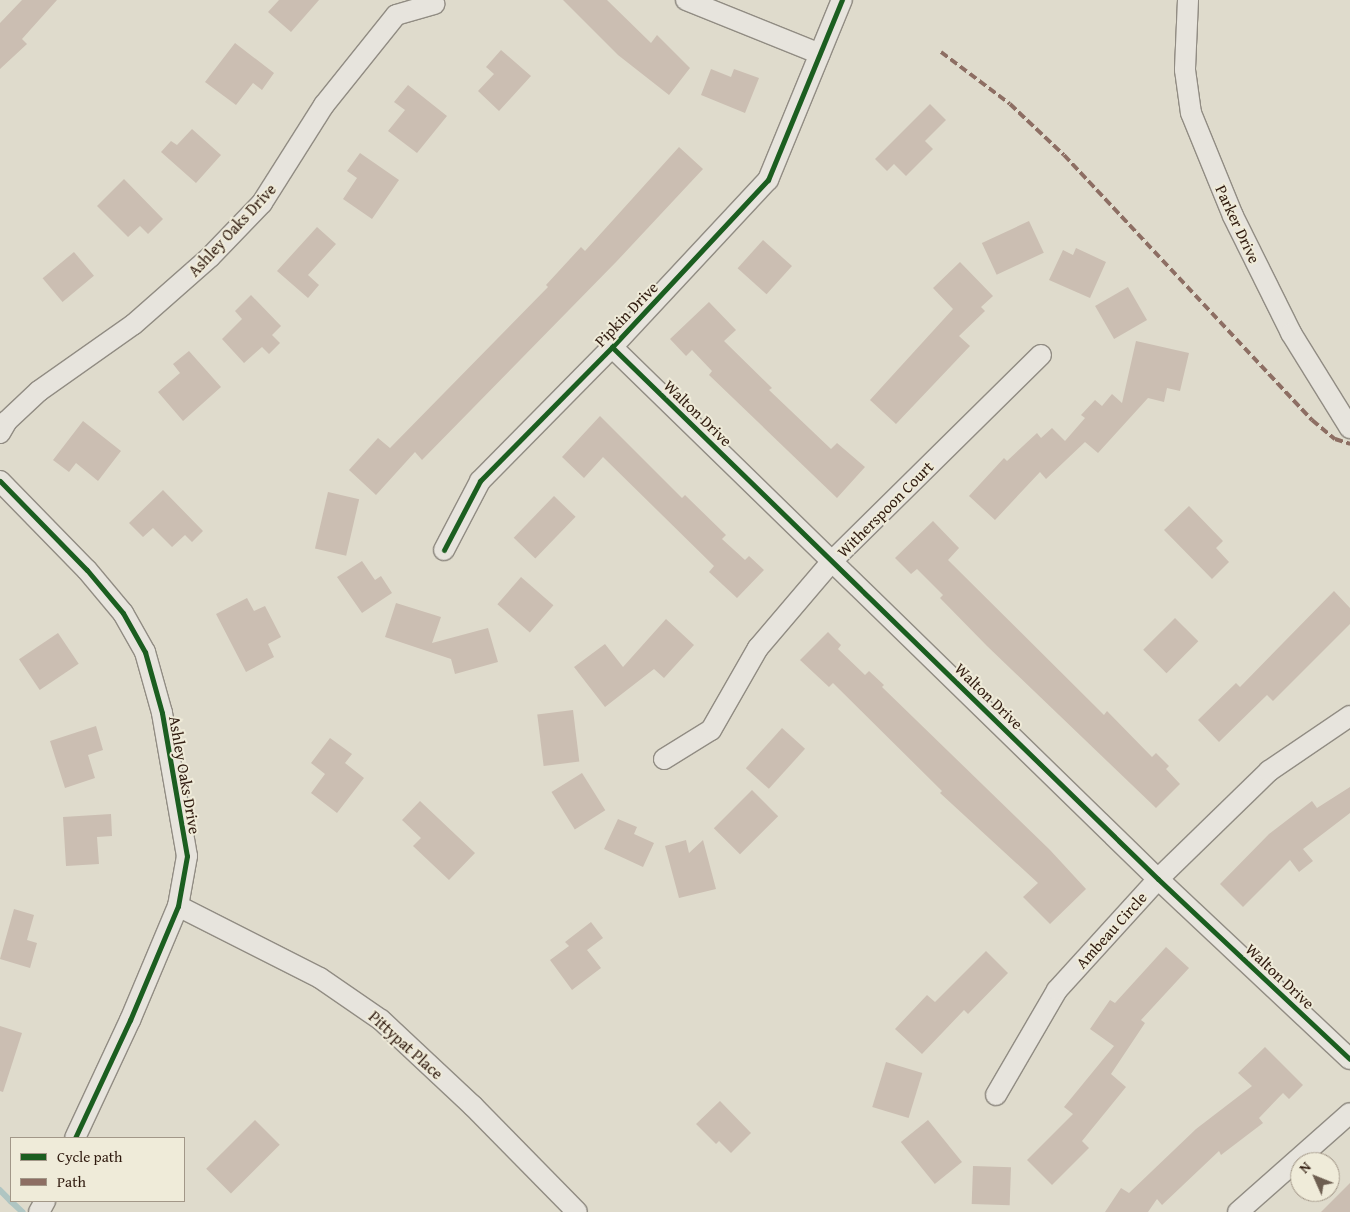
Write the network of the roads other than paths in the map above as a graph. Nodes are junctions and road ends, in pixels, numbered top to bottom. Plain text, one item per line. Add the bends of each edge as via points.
1 (686, 0) edge
2 (842, 0) edge
3 (1188, 0) edge
4 (434, 4) dead end
5 (820, 54) junction
6 (612, 347) junction
7 (1041, 355) dead end
8 (1350, 428) edge
9 (0, 433) edge
10 (0, 481) edge
11 (444, 550) dead end
12 (833, 560) junction
13 (1350, 716) edge
14 (664, 759) dead end
15 (1158, 879) junction
16 (178, 906) junction
17 (1350, 1059) edge
18 (996, 1095) dead end
19 (1350, 1113) edge
20 (75, 1137) edge
21 (577, 1212) edge
22 (1238, 1212) edge

1 - 5 street
2 - 5 street, Pipkin Drive
3 - 8 street, Parker Drive via 1185,70 1191,113 1206,153 1291,334
4 - 9 street, Ashley Oaks Drive via 396,15 324,105 262,203 210,257 134,324 39,391 7,421
5 - 6 street, Pipkin Drive via 768,180
6 - 11 street, Pipkin Drive via 480,481
6 - 12 street, Walton Drive
7 - 12 street, Witherspoon Court
10 - 16 street, Ashley Oaks Drive via 93,577 123,613 145,652 162,713 187,856
12 - 14 street, Witherspoon Court via 758,648 711,730
12 - 15 street, Walton Drive
13 - 15 street, Ambeau Circle via 1270,771
15 - 17 street, Walton Drive
15 - 18 street, Ambeau Circle via 1057,990
16 - 20 street, Ashley Oaks Drive
16 - 21 street, Pittypat Place via 320,978 381,1020 473,1106
19 - 22 street

